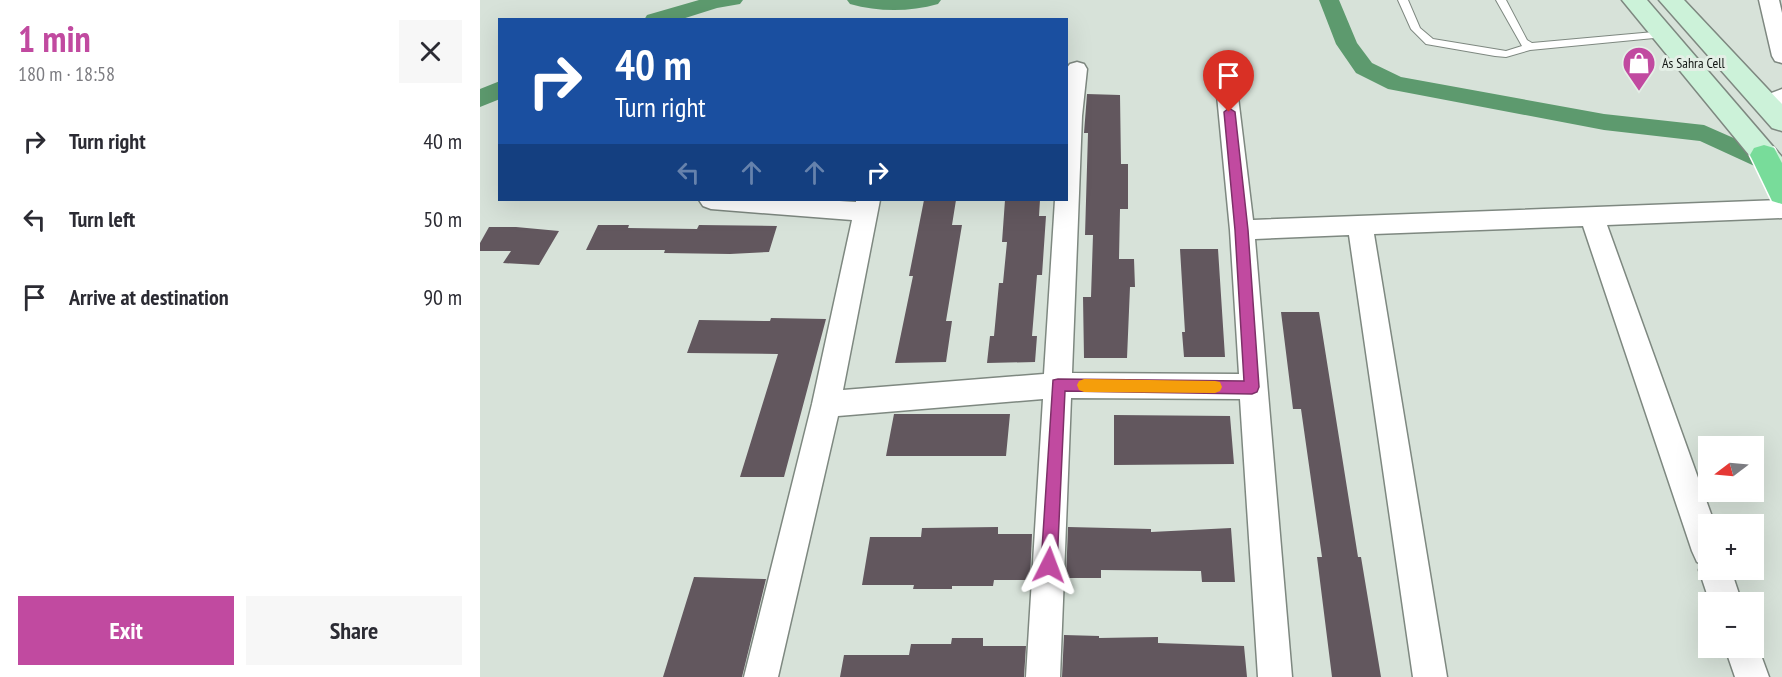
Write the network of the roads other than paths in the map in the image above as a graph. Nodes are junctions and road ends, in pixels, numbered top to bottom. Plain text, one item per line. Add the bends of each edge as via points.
1 (1403, 0) edge
2 (1501, 0) edge
3 (1634, 0) edge
4 (1671, 0) edge
5 (1769, 0) edge
6 (1703, 34) junction
7 (1661, 37) junction
8 (1530, 47) junction
9 (1782, 56) edge
10 (1224, 64) dead end
11 (1077, 69) dead end
12 (1777, 107) edge
13 (1773, 165) edge
14 (1068, 178) edge
15 (1782, 193) edge
16 (737, 201) edge
17 (1067, 201) edge
18 (867, 206) edge
19 (1782, 209) edge
20 (1593, 216) junction
21 (1360, 225) junction
22 (1242, 230) junction
23 (1058, 385) junction
24 (1252, 387) junction
25 (826, 404) junction
26 (1698, 522) edge
27 (1745, 658) edge
28 (761, 677) edge
29 (1044, 677) edge
30 (1275, 677) edge
31 (1430, 677) edge
32 (1752, 677) edge

1 - 8 lane via 1415,31 1430,42 1501,54
2 - 8 lane via 1523,42
3 - 7 main road
4 - 6 main road
5 - 9 street
6 - 7 main road
6 - 12 main road
7 - 8 lane
7 - 13 main road
10 - 22 street
11 - 14 street
13 - 15 highway
16 - 18 street
17 - 23 street
18 - 25 street
19 - 20 street
20 - 21 street
20 - 26 street
21 - 22 street
21 - 31 street
22 - 24 street
23 - 24 street
23 - 25 street
23 - 29 street
24 - 30 street
25 - 28 street
27 - 32 street

